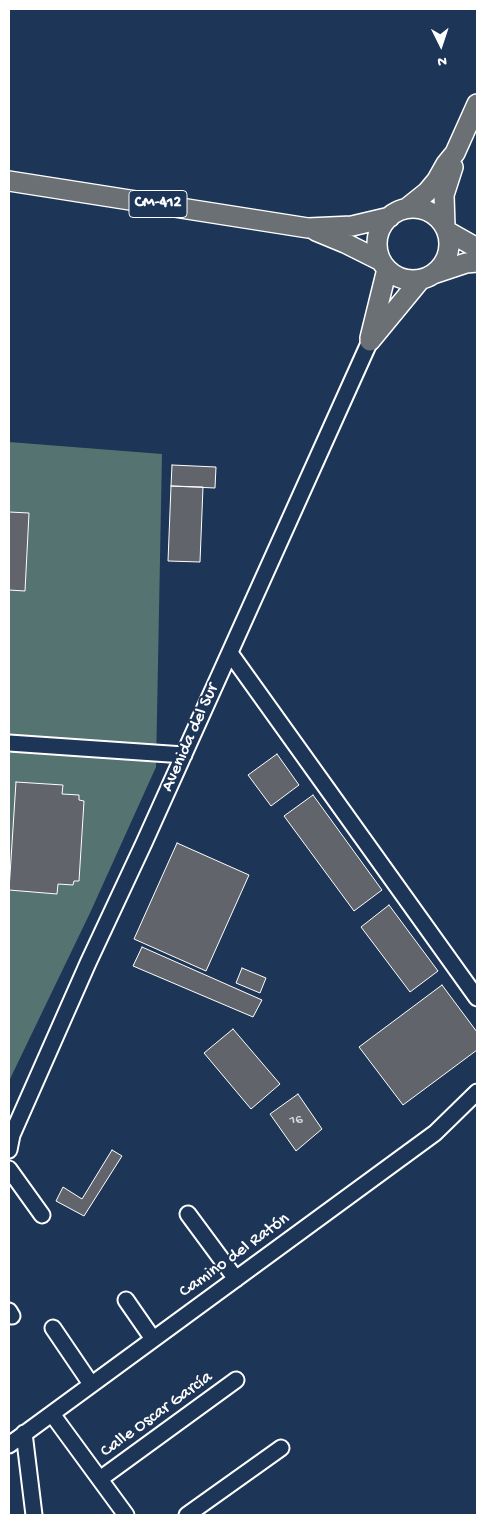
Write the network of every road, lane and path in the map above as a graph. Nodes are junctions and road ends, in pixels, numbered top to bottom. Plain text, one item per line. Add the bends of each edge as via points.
1 (477, 104) edge
2 (455, 153) junction
3 (9, 181) edge
4 (407, 208) junction
5 (390, 217) junction
6 (308, 228) junction
7 (446, 228) junction
8 (477, 248) edge
9 (477, 262) edge
10 (384, 265) junction
11 (429, 276) junction
12 (370, 341) junction
13 (230, 652) junction
14 (9, 743) edge
15 (184, 755) junction
16 (477, 998) edge
17 (477, 1092) edge
18 (10, 1142) edge
19 (9, 1169) edge
20 (188, 1214) dead end
21 (42, 1215) dead end
22 (236, 1279) junction
23 (126, 1300) dead end
24 (52, 1328) dead end
25 (153, 1339) junction
26 (236, 1380) dead end
27 (91, 1384) junction
28 (52, 1414) junction
29 (14, 1438) edge
30 (281, 1448) dead end
31 (100, 1479) junction
32 (34, 1515) edge
33 (126, 1515) edge
34 (187, 1515) edge

1 - 2 main road
2 - 4 main road via 427,192
2 - 7 main road via 444,195
3 - 6 main road, CM-412
4 - 5 main road, CM-412
4 - 7 main road via 429,211
5 - 6 main road, CM-412 via 352,226
5 - 10 main road via 378,237 377,250
6 - 10 main road, CM-412 via 345,243
7 - 8 main road
7 - 11 main road via 449,254 444,264
9 - 11 main road, CM-412
10 - 11 main road, CM-412 via 403,279
10 - 12 main road, Avenida del Sur
11 - 12 main road, Avenida del Sur
12 - 13 street, Avenida del Sur
13 - 15 street, Avenida del Sur
13 - 16 street
14 - 15 street
15 - 18 street, Avenida del Sur
17 - 22 street, Camino del Ratón via 435,1134
19 - 21 street
20 - 22 street
22 - 25 street, Camino del Ratón
23 - 25 street
24 - 27 street
25 - 27 street, Camino del Ratón
26 - 31 street, Calle Oscar García
27 - 28 street, Camino del Ratón
28 - 29 street, Camino del Ratón
28 - 31 street
29 - 32 street
30 - 34 street
31 - 33 street

